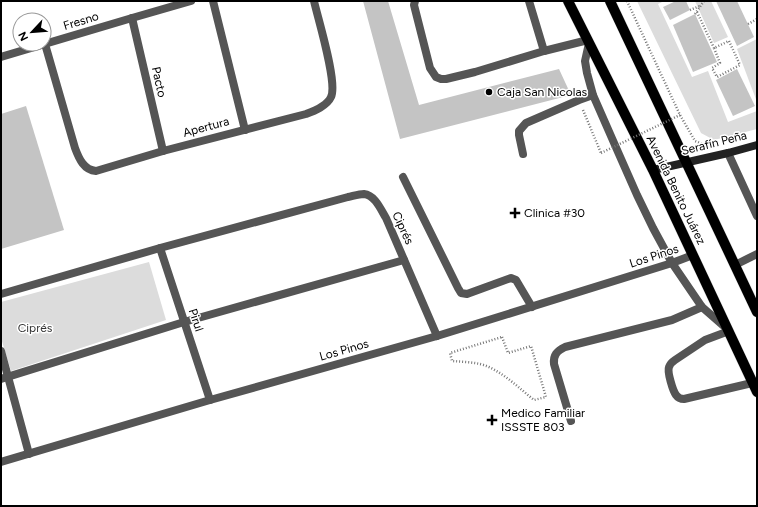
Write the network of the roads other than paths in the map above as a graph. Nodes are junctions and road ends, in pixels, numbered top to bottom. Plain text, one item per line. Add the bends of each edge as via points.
1 (191, 1) edge
2 (213, 1) edge
3 (314, 1) edge
4 (415, 1) edge
5 (529, 1) edge
6 (568, 1) edge
7 (610, 1) edge
8 (132, 18) junction
9 (588, 41) junction
10 (52, 42) edge
11 (544, 51) junction
12 (18, 52) edge
13 (47, 52) edge
14 (1, 57) edge
15 (593, 95) junction
16 (245, 130) junction
17 (757, 145) edge
18 (163, 151) junction
19 (728, 153) junction
20 (523, 154) dead end
21 (686, 162) junction
22 (652, 170) junction
23 (403, 177) dead end
24 (757, 216) edge
25 (160, 248) junction
26 (757, 254) edge
27 (693, 255) junction
28 (404, 260) junction
29 (672, 263) junction
30 (735, 265) junction
31 (1, 294) edge
32 (532, 307) junction
33 (702, 307) junction
34 (757, 312) edge
35 (184, 322) junction
36 (729, 331) junction
37 (437, 336) junction
38 (1, 351) edge
39 (5, 378) edge
40 (755, 387) edge
41 (210, 400) junction
42 (571, 421) dead end
43 (29, 454) junction
44 (1, 462) edge

1 - 8 street, Fresno
2 - 16 street
3 - 16 street, Apertura via 330,66 333,90 331,98 324,105 306,114
4 - 11 street via 428,64 432,73 441,79 475,72
5 - 11 street
6 - 9 main road, Avenida Benito Juárez
7 - 21 main road, Avenida Benito Juárez
8 - 10 street, Fresno
8 - 18 street, Pacto
9 - 11 street
9 - 15 street via 585,62
9 - 22 main road, Avenida Benito Juárez
12 - 14 street, Fresno
13 - 18 street, Apertura via 75,148 85,167 96,171
15 - 20 street via 526,123 519,131
15 - 29 street via 634,188
16 - 18 street, Apertura
17 - 19 main road, Serafín Peña
19 - 21 main road, Serafín Peña
19 - 24 street
21 - 22 main road, Serafín Peña
21 - 30 main road, Avenida Benito Juárez
22 - 27 main road, Avenida Benito Juárez
23 - 32 street via 461,293 469,294 511,278 516,280
25 - 28 street, Ciprés via 364,194 380,207
25 - 31 street, Ciprés
25 - 35 street, Pirul
26 - 30 street
27 - 29 street, Los Pinos
27 - 36 main road, Avenida Benito Juárez
28 - 35 street, Ciprés
28 - 37 street
29 - 32 street, Los Pinos
29 - 33 street
30 - 34 main road, Avenida Benito Juárez
32 - 37 street, Los Pinos
33 - 36 street
33 - 42 street via 672,320 557,351 554,355 554,364
35 - 39 street, Ciprés
35 - 41 street, Pirul
36 - 40 main road, Avenida Benito Juárez
36 - 40 street via 705,340 670,364 668,371 674,392 676,396 684,399
37 - 41 street, Los Pinos
38 - 39 street
39 - 43 street
41 - 43 street, Los Pinos
43 - 44 street, Los Pinos

